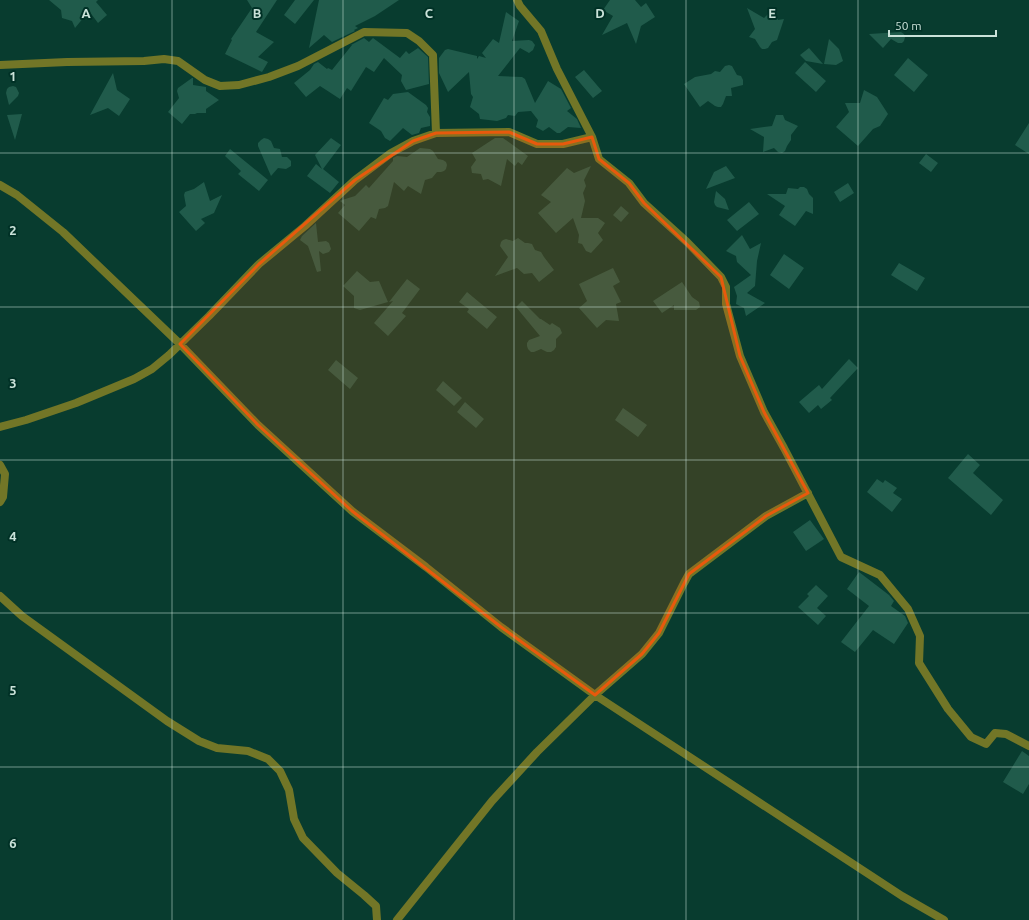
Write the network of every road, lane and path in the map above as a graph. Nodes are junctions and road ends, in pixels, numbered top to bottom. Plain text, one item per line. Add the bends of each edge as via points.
1 (517, 0) edge
2 (0, 64) edge
3 (436, 133) junction
4 (592, 137) junction
5 (0, 185) edge
6 (180, 344) junction
7 (0, 427) edge
8 (0, 465) edge
9 (808, 493) junction
10 (0, 502) edge
11 (0, 596) edge
12 (594, 695) junction
13 (1029, 746) edge
14 (377, 920) edge
15 (397, 920) edge
16 (944, 920) edge

1 - 4 street via 542,31 557,69
2 - 3 street via 164,59 178,61 205,80 220,86 239,85 298,66 364,32 407,33 433,55
3 - 4 street via 509,132 537,144 563,144
3 - 6 street via 413,141 391,153 355,180 259,264
4 - 9 street via 599,159 628,183 644,203 721,277 726,288 726,304 740,356 764,412
5 - 6 street via 17,195 63,232
6 - 7 street via 152,369 134,379 76,403
6 - 12 street via 258,425 352,511 501,627
8 - 10 street via 5,474 3,497
9 - 12 street via 766,516 689,574 659,633 642,654
9 - 13 street via 841,557 880,575 908,610 920,636 920,663 948,709 971,736 986,744 995,733 1006,734
11 - 14 street via 22,616 167,721 199,741 217,748 248,751 268,760 280,771 289,790 294,819 303,838 337,874 376,906
12 - 15 street via 492,801
12 - 16 street via 902,896

